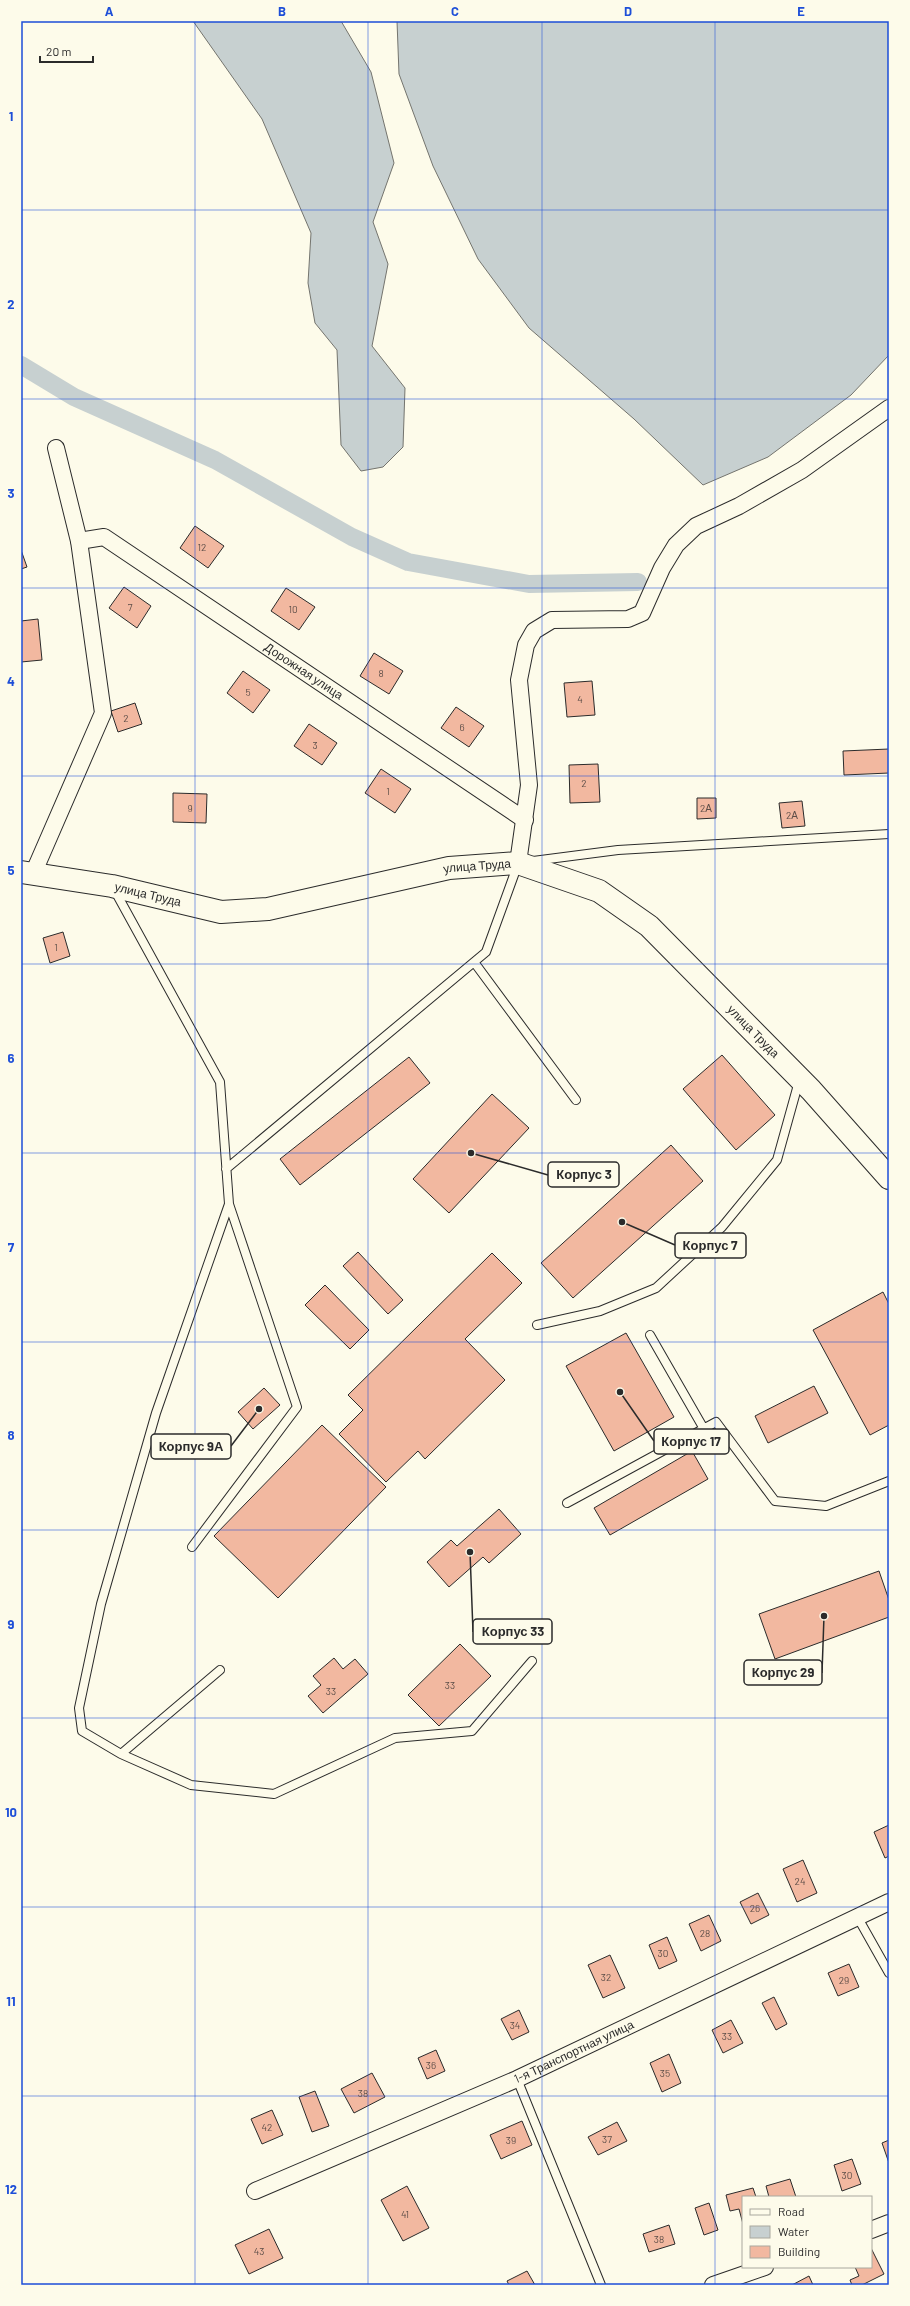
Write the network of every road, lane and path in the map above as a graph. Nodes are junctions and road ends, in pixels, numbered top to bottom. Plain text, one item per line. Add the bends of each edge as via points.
1 (889, 408) edge
2 (56, 448) dead end
3 (78, 541) junction
4 (525, 820) junction
5 (889, 834) edge
6 (518, 864) junction
7 (27, 873) edge
8 (112, 886) junction
9 (474, 962) junction
10 (799, 1078) junction
11 (576, 1100) dead end
12 (226, 1169) junction
13 (889, 1178) edge
14 (229, 1204) junction
15 (537, 1324) dead end
16 (650, 1335) dead end
17 (704, 1429) junction
18 (889, 1481) edge
19 (567, 1503) dead end
20 (192, 1547) dead end
21 (532, 1661) dead end
22 (220, 1670) dead end
23 (121, 1754) junction
24 (889, 1902) edge
25 (858, 1918) junction
26 (889, 1973) edge
27 (516, 2079) junction
28 (255, 2191) dead end
29 (889, 2223) edge
30 (872, 2230) edge
31 (762, 2268) edge
32 (601, 2285) edge
33 (713, 2285) edge

1 - 4 street via 802,470 739,506 696,526 676,545 662,568 642,614 628,619 552,620 534,631 526,645 519,680 529,785
2 - 3 street
3 - 4 street, Дорожная улица via 104,537
3 - 7 street via 103,713
4 - 6 street
5 - 6 lane via 618,850
6 - 8 street, улица Труда via 449,868 268,909 221,912
6 - 9 lane via 486,952
6 - 10 street, улица Труда via 599,891 649,926
7 - 8 street, улица Труда
8 - 12 lane via 220,1082
9 - 11 lane
9 - 12 lane
10 - 13 street, улица Труда
10 - 15 lane via 777,1160 722,1227 656,1288 600,1311
12 - 14 lane
14 - 20 lane via 297,1407
14 - 23 lane via 154,1421 100,1604 79,1708 82,1731
16 - 17 lane
17 - 18 lane via 716,1422 775,1501 826,1506
17 - 19 lane
21 - 23 lane via 472,1731 395,1738 274,1794 191,1785
22 - 23 lane
24 - 25 street, 1-я Транспортная улица
25 - 26 lane
25 - 27 street, 1-я Транспортная улица
27 - 28 street, 1-я Транспортная улица
27 - 32 lane
29 - 30 street
31 - 33 street

